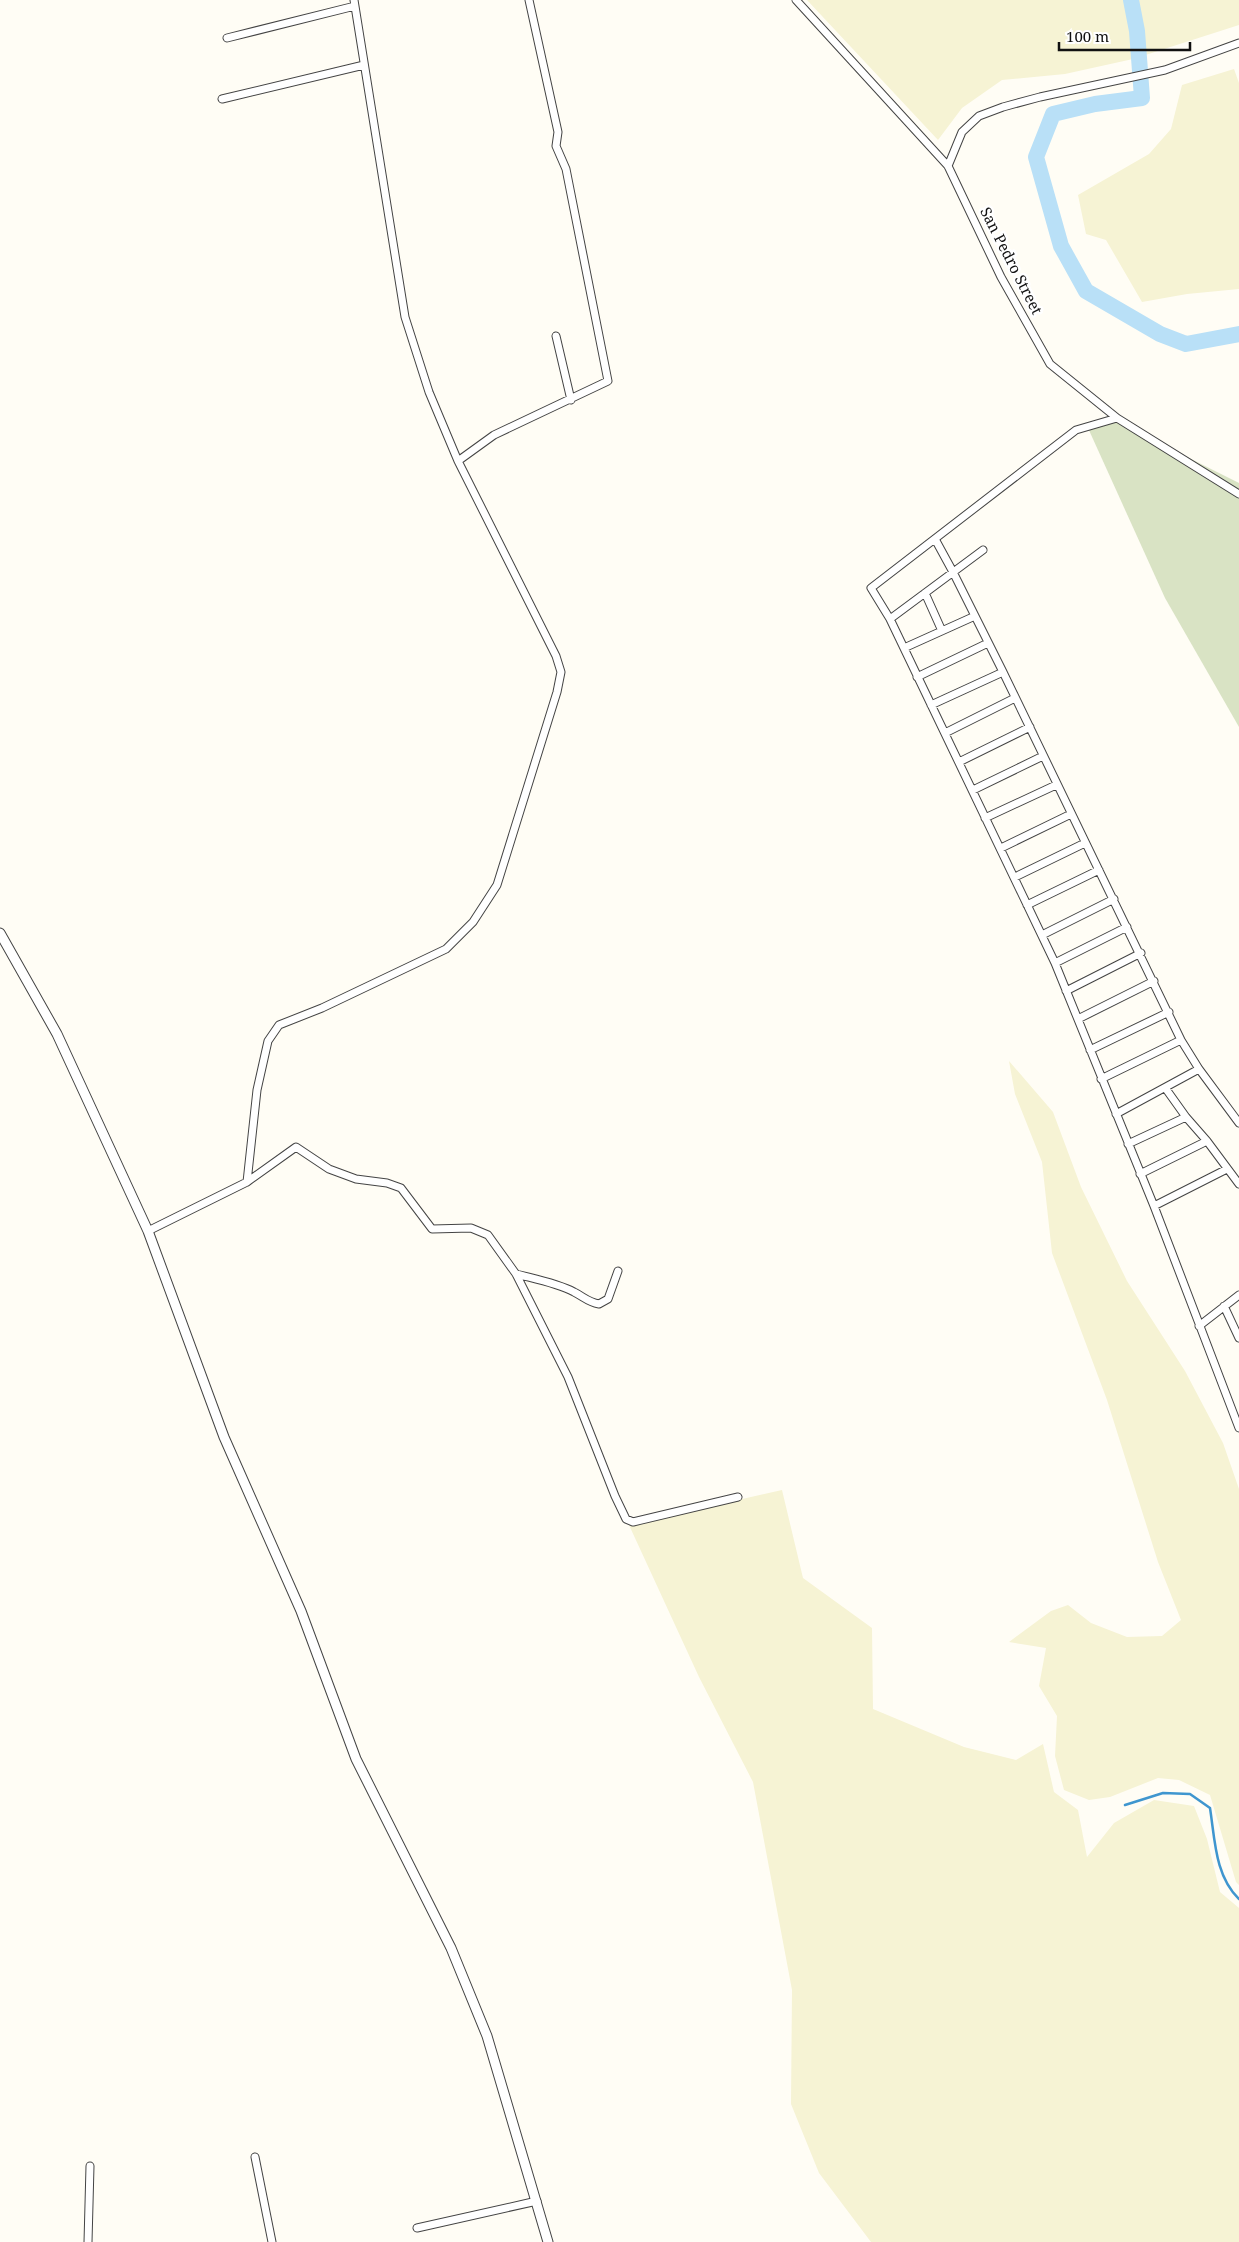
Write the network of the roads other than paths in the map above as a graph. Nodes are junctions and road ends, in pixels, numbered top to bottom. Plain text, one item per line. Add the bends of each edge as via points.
1 (530, 0) edge
2 (796, 0) edge
3 (354, 3) edge
4 (227, 38) dead end
5 (1239, 43) edge
6 (364, 65) junction
7 (222, 99) dead end
8 (948, 166) junction
9 (556, 336) dead end
10 (571, 400) junction
11 (1117, 418) junction
12 (458, 461) junction
13 (1239, 494) edge
14 (935, 539) junction
15 (983, 550) dead end
16 (953, 572) junction
17 (925, 593) junction
18 (975, 616) junction
19 (890, 619) junction
20 (942, 631) junction
21 (988, 643) junction
22 (904, 648) junction
23 (1003, 672) junction
24 (917, 677) junction
25 (1015, 698) junction
26 (931, 705) junction
27 (1030, 727) junction
28 (945, 733) junction
29 (1043, 756) junction
30 (959, 762) junction
31 (1056, 784) junction
32 (973, 790) junction
33 (1071, 814) junction
34 (985, 818) junction
35 (1085, 843) junction
36 (1000, 848) junction
37 (1099, 870) junction
38 (1015, 877) junction
39 (1114, 899) junction
40 (1028, 905) junction
41 (1127, 927) junction
42 (0, 933) edge
43 (1042, 935) junction
44 (1141, 954) junction
45 (1055, 963) junction
46 (1154, 981) junction
47 (1066, 991) junction
48 (1169, 1012) junction
49 (1078, 1019) junction
50 (1181, 1040) junction
51 (1090, 1050) junction
52 (1199, 1070) junction
53 (1101, 1080) junction
54 (1166, 1089) junction
55 (1116, 1114) junction
56 (1186, 1117) junction
57 (1239, 1123) edge
58 (1207, 1141) junction
59 (1128, 1144) junction
60 (1227, 1169) junction
61 (1140, 1174) junction
62 (248, 1182) junction
63 (1239, 1184) edge
64 (1154, 1206) junction
65 (148, 1231) junction
66 (618, 1271) dead end
67 (516, 1274) junction
68 (1239, 1295) edge
69 (1224, 1306) junction
70 (1199, 1326) junction
71 (1239, 1338) edge
72 (1239, 1428) edge
73 (738, 1497) dead end
74 (256, 2157) dead end
75 (90, 2166) dead end
76 (537, 2201) junction
77 (417, 2228) dead end
78 (88, 2242) edge
79 (272, 2242) edge
80 (548, 2242) edge

1 - 10 street via 558,132 556,146 566,169 608,381
2 - 8 street, San Pedro Street
3 - 4 street
3 - 6 street
5 - 8 street via 1165,70 1040,97 979,116 962,132
6 - 7 street
6 - 12 street via 405,317 429,392
8 - 11 street, San Pedro Street via 1001,277 1050,364
9 - 10 street
10 - 12 street via 494,435
11 - 13 street, San Pedro Street
11 - 14 street via 1076,430
12 - 62 street via 556,656 561,672 557,692 497,885 473,922 446,949 279,1025 268,1041 257,1090
14 - 16 street
14 - 19 street via 871,588
15 - 16 street
16 - 17 street
16 - 18 street
17 - 19 street
17 - 20 street
18 - 20 street
18 - 21 street
19 - 22 street
20 - 22 street
21 - 23 street
21 - 24 street
22 - 24 street
23 - 25 street
23 - 26 street
24 - 26 street
25 - 27 street
25 - 28 street
26 - 28 street
27 - 29 street
27 - 30 street
28 - 30 street
29 - 31 street
29 - 32 street
30 - 32 street
31 - 33 street
31 - 34 street
32 - 34 street
33 - 35 street
33 - 36 street
34 - 36 street
35 - 37 street
35 - 38 street
36 - 38 street
37 - 39 street
37 - 40 street
38 - 40 street
39 - 41 street
39 - 43 street
40 - 43 street
41 - 44 street
41 - 45 street
42 - 65 street via 57,1034
43 - 45 street
44 - 46 street
44 - 47 street
45 - 47 street
46 - 48 street
46 - 49 street
47 - 49 street
48 - 50 street
48 - 51 street
49 - 51 street
50 - 52 street
50 - 53 street
51 - 53 street
52 - 54 street
52 - 57 street
53 - 55 street
54 - 55 street
54 - 56 street
55 - 59 street
56 - 58 street
56 - 59 street
58 - 60 street
58 - 61 street
59 - 61 street
60 - 63 street
60 - 64 street
61 - 64 street
62 - 65 street
62 - 67 street via 296,1147 328,1169 356,1179 401,1188 432,1229 471,1228 488,1235
64 - 70 street
65 - 76 street via 224,1437 302,1611 356,1759 451,1948 487,2036
66 - 67 street via 608,1299 599,1304 588,1302 563,1288
67 - 73 street via 568,1376 626,1519 633,1522
68 - 69 street
69 - 70 street
69 - 71 street
70 - 72 street
74 - 79 street
75 - 78 street
76 - 77 street
76 - 80 street

